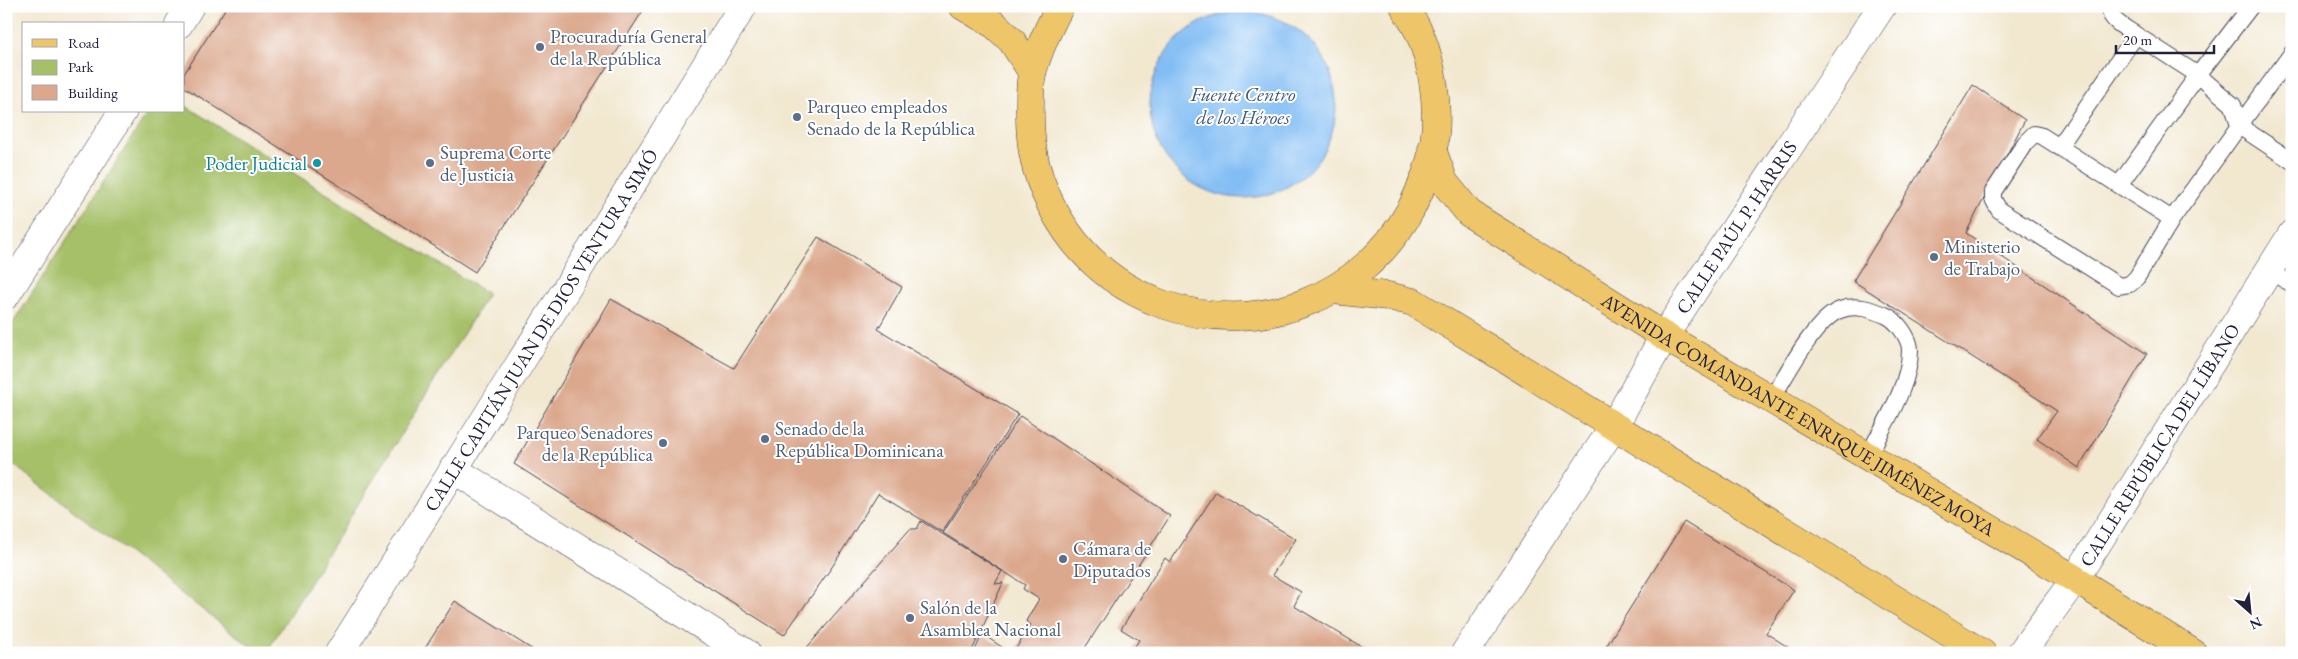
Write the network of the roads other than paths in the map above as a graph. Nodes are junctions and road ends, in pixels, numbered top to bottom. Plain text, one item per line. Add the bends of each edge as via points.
1 (190, 6) edge
2 (744, 6) edge
3 (963, 6) edge
4 (1060, 6) edge
5 (1404, 6) edge
6 (1882, 6) edge
7 (2110, 6) edge
8 (2251, 6) edge
9 (180, 22) edge
10 (2136, 35) junction
11 (2292, 53) edge
12 (1032, 72) junction
13 (2198, 75) junction
14 (122, 112) edge
15 (2239, 126) junction
16 (2059, 147) junction
17 (1432, 149) junction
18 (2292, 161) edge
19 (2119, 185) junction
20 (2172, 219) junction
21 (2292, 234) edge
22 (2269, 270) junction
23 (2292, 284) edge
24 (1333, 290) junction
25 (6, 295) edge
26 (1664, 336) junction
27 (1771, 400) junction
28 (1614, 426) junction
29 (1868, 456) junction
30 (453, 468) junction
31 (2076, 579) junction
32 (339, 653) edge
33 (746, 653) edge
34 (1465, 653) edge
35 (1982, 653) edge
36 (2021, 653) edge
37 (2193, 653) edge

1 - 9 street
2 - 30 street, CALLE CAPITÁN JUAN DE DIOS VENTURA SIMÓ
3 - 12 main road via 995,24 1012,41
4 - 12 main road via 1044,36
5 - 17 main road via 1421,36 1434,85 1435,136
6 - 26 street, CALLE PAÚL P. HARRIS
7 - 10 lane via 2113,19
8 - 13 lane
10 - 13 lane
10 - 16 lane
11 - 15 lane
12 - 24 main road via 1029,134 1040,184 1063,229 1096,267 1138,295 1185,312 1228,317 1286,310
13 - 15 lane via 2233,105
13 - 19 lane
14 - 25 street
15 - 18 lane
15 - 20 lane
16 - 19 lane
16 - 20 lane via 2034,134 2025,143 1993,192 1993,200 1999,210 2119,286 2130,284 2137,277
17 - 24 main road via 1423,186 1398,231 1369,264
17 - 26 main road, AVENIDA COMANDANTE ENRIQUE JIMÉNEZ MOYA via 1444,182 1469,213
19 - 20 lane
21 - 22 street, CALLE REPÚBLICA DEL LÍBANO
22 - 23 lane
22 - 31 street, CALLE REPÚBLICA DEL LÍBANO
24 - 28 main road via 1413,302
26 - 27 main road, AVENIDA COMANDANTE ENRIQUE JIMÉNEZ MOYA
26 - 28 street, CALLE PAÚL P. HARRIS
27 - 29 main road, AVENIDA COMANDANTE ENRIQUE JIMÉNEZ MOYA
27 - 29 lane via 1798,354 1820,325 1840,310 1864,307 1890,317 1903,332 1910,349 1904,389
28 - 34 street, CALLE PAÚL P. HARRIS
28 - 35 main road
29 - 31 main road, AVENIDA COMANDANTE ENRIQUE JIMÉNEZ MOYA
30 - 32 street, CALLE CAPITÁN JUAN DE DIOS VENTURA SIMÓ
30 - 33 street
31 - 36 street, CALLE REPÚBLICA DEL LÍBANO
31 - 37 main road, AVENIDA COMANDANTE ENRIQUE JIMÉNEZ MOYA

